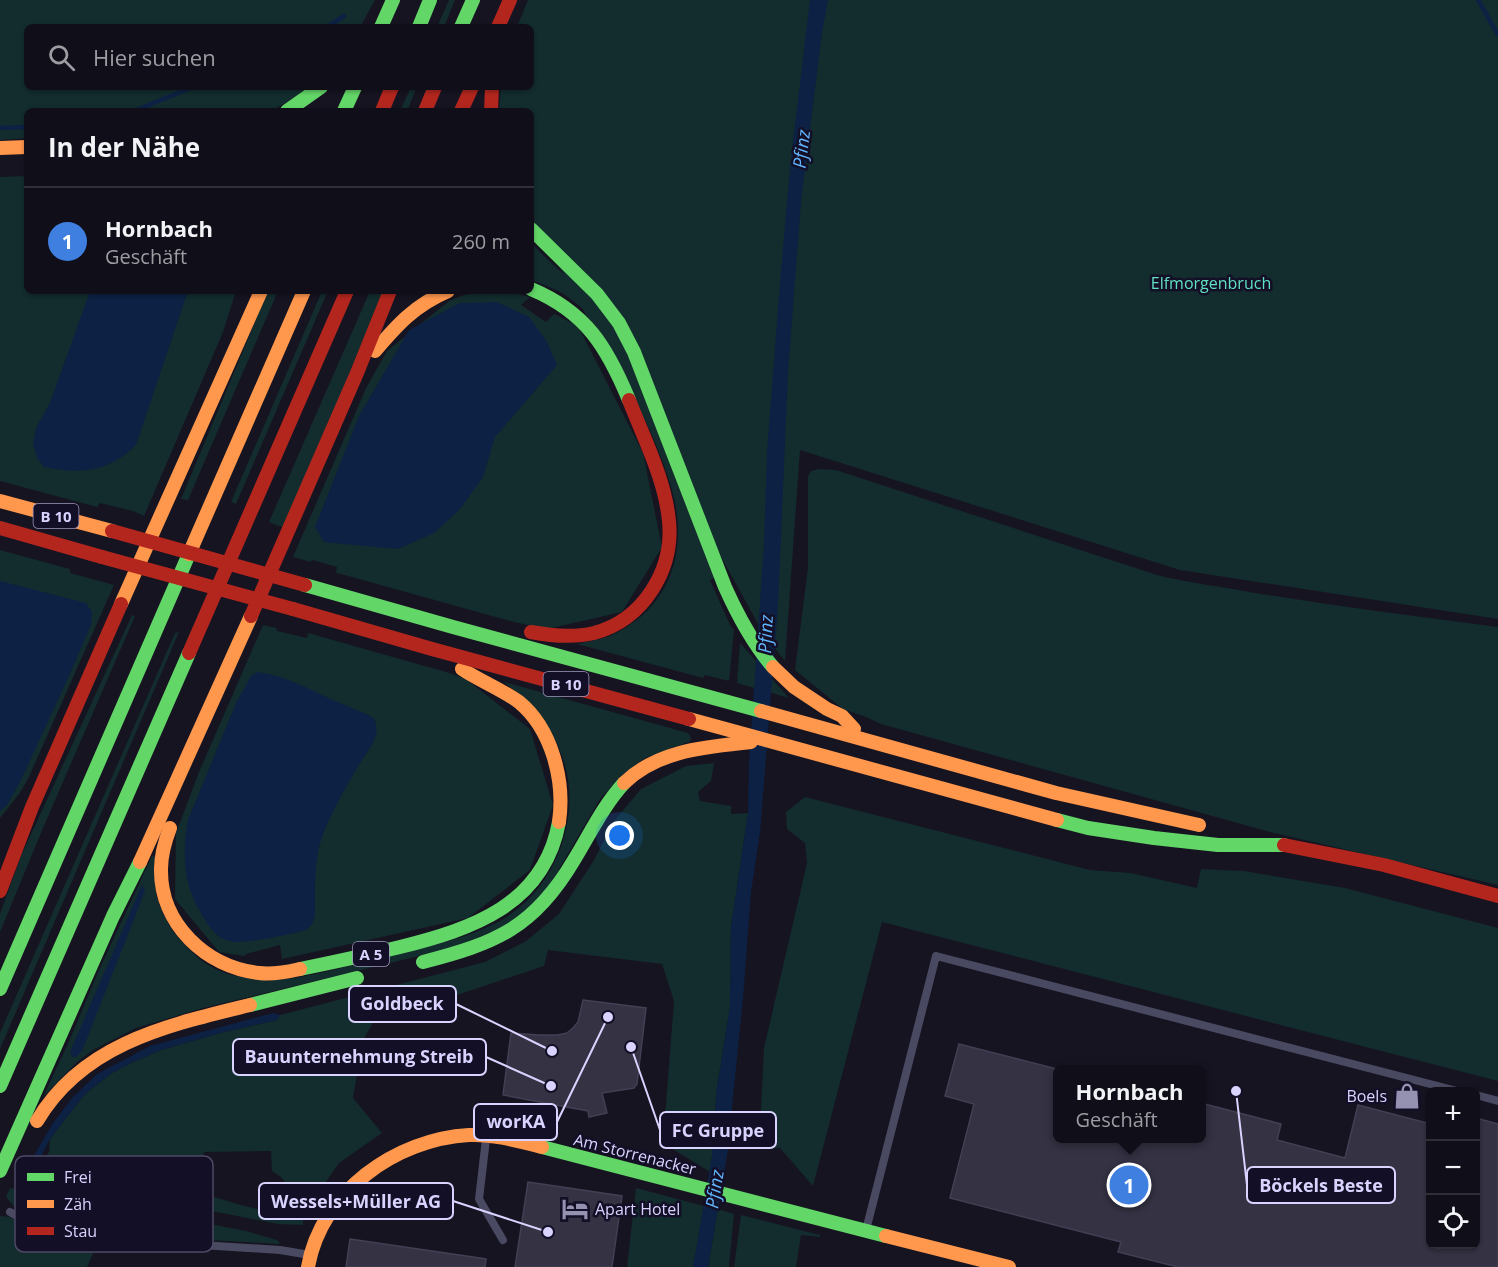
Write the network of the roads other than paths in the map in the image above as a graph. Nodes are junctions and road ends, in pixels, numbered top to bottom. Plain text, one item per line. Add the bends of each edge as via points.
1 (393, 0) edge
2 (430, 0) edge
3 (473, 0) edge
4 (510, 0) edge
5 (382, 24) edge
6 (419, 24) edge
7 (462, 24) edge
8 (499, 24) edge
9 (317, 90) edge
10 (354, 90) edge
11 (391, 90) edge
12 (434, 90) edge
13 (471, 90) edge
14 (492, 90) edge
15 (291, 108) edge
16 (345, 108) edge
17 (383, 108) edge
18 (426, 108) edge
19 (462, 108) edge
20 (491, 108) edge
21 (24, 147) edge
22 (0, 148) edge
23 (534, 231) edge
24 (534, 290) edge
25 (260, 294) edge
26 (303, 294) edge
27 (346, 294) edge
28 (389, 294) edge
29 (441, 294) edge
30 (238, 309) dead end
31 (357, 373) junction
32 (195, 434) junction
33 (0, 501) edge
34 (0, 528) edge
35 (491, 624) dead end
36 (453, 627) junction
37 (514, 628) dead end
38 (432, 649) junction
39 (210, 709) junction
40 (767, 740) junction
41 (865, 741) junction
42 (51, 766) junction
43 (19, 807) dead end
44 (1211, 828) dead end
45 (1232, 832) dead end
46 (1284, 845) junction
47 (0, 891) edge
48 (1498, 896) edge
49 (406, 966) dead end
50 (373, 974) dead end
51 (0, 989) edge
52 (0, 1086) edge
53 (1442, 1087) edge
54 (1480, 1096) edge
55 (1498, 1101) edge
56 (486, 1135) junction
57 (10, 1149) junction
58 (0, 1171) edge
59 (10, 1212) dead end
60 (15, 1215) edge
61 (866, 1231) junction
62 (503, 1240) dead end
63 (213, 1245) edge
64 (309, 1261) edge
65 (1009, 1267) edge

1 - 5 main road
2 - 6 main road
3 - 7 main road
4 - 8 main road
9 - 15 main road
10 - 16 main road
11 - 17 main road
12 - 18 main road
13 - 19 main road
14 - 20 main road
21 - 22 main road
23 - 41 main road via 597,294 619,323 634,352 725,587 758,648 785,680 842,716
24 - 37 main road via 570,309 606,351 658,473 670,534 667,557 655,588 637,610 619,622 577,636 551,636
25 - 32 main road
26 - 51 main road
27 - 52 main road
28 - 31 main road
29 - 31 main road via 402,319
30 - 32 main road
31 - 39 main road
32 - 42 main road
33 - 36 main road, B 10, bridge
34 - 38 main road, B 10, bridge
35 - 36 main road
36 - 41 main road, B 10
38 - 39 main road, A 5 via 502,690 536,722 556,767 561,816 554,845 541,871 511,903 471,925 414,943 291,971 259,973 219,962 186,936 165,900 162,858
38 - 40 main road, B 10
39 - 57 main road
40 - 46 main road, B 10 via 1088,828 1218,845
40 - 49 main road, A 5 via 700,748 646,766 601,813 558,887 534,914 488,943
41 - 44 main road, B 10 via 1056,793
42 - 43 main road via 33,782
42 - 47 main road
45 - 46 main road
46 - 48 main road via 1384,865
50 - 57 main road, A 5 via 184,1021 120,1044 60,1089 34,1127
53 - 61 lane via 936,956
54 - 55 lane
56 - 61 main road, Am Storrenacker
56 - 62 lane via 479,1199
56 - 64 main road, Am Storrenacker via 437,1139 384,1161 335,1206 321,1227
57 - 58 main road
59 - 60 lane
61 - 65 main road, Am Storrenacker
63 - 64 lane via 280,1250

